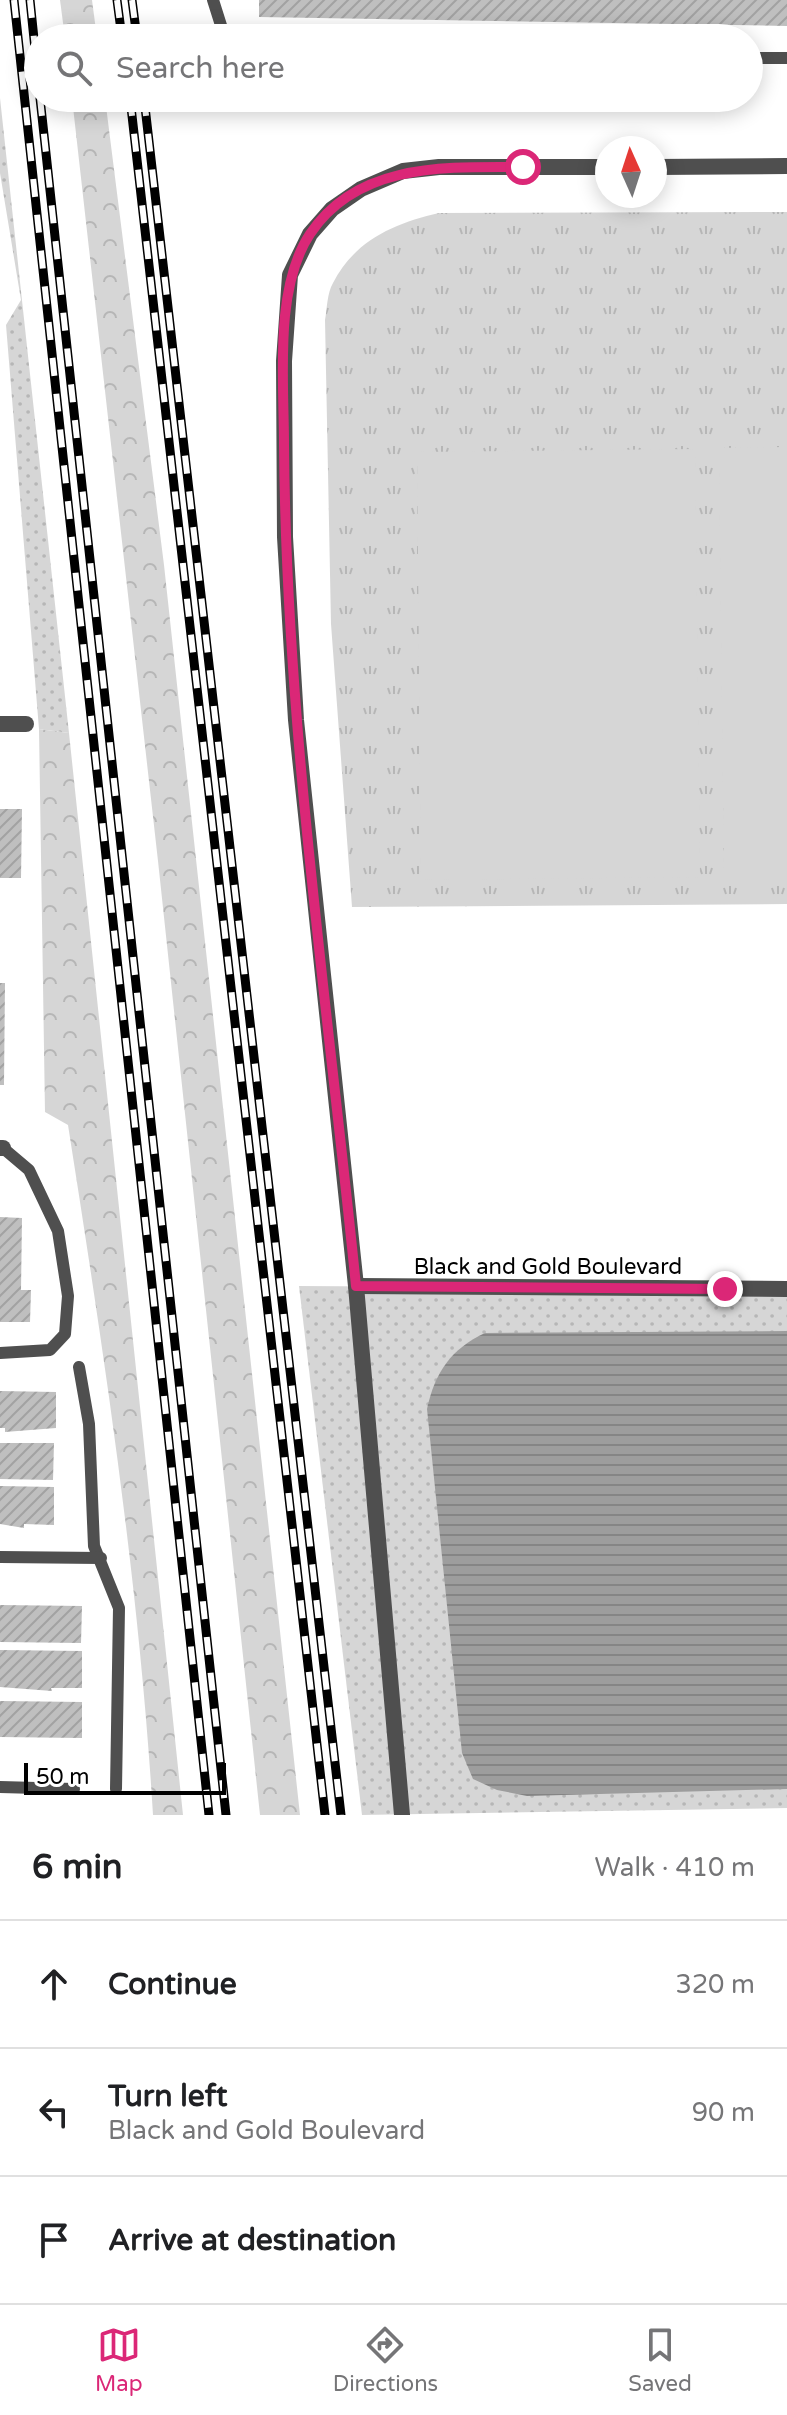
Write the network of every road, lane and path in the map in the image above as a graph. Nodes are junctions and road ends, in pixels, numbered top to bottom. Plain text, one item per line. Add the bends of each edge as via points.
1 (213, 0) edge
2 (221, 24) edge
3 (763, 58) edge
4 (787, 58) edge
5 (787, 166) edge
6 (595, 167) edge
7 (667, 167) edge
8 (0, 724) edge
9 (26, 724) dead end
10 (1, 1148) edge
11 (356, 1286) junction
12 (787, 1289) edge
13 (0, 1353) edge
14 (79, 1367) dead end
15 (0, 1557) edge
16 (101, 1558) junction
17 (0, 1787) edge
18 (74, 1789) dead end
19 (116, 1789) dead end
20 (402, 1815) edge

1 - 2 lane
3 - 4 lane
5 - 7 street
6 - 11 street via 403,171 332,209 310,234 290,275 284,361 285,537 295,705
8 - 9 street
10 - 13 lane via 29,1170 58,1231 68,1296 65,1334 50,1350
11 - 12 street, Black and Gold Boulevard
11 - 20 street
14 - 16 lane via 89,1424 94,1546
15 - 16 lane
16 - 19 lane via 119,1608
17 - 18 lane

